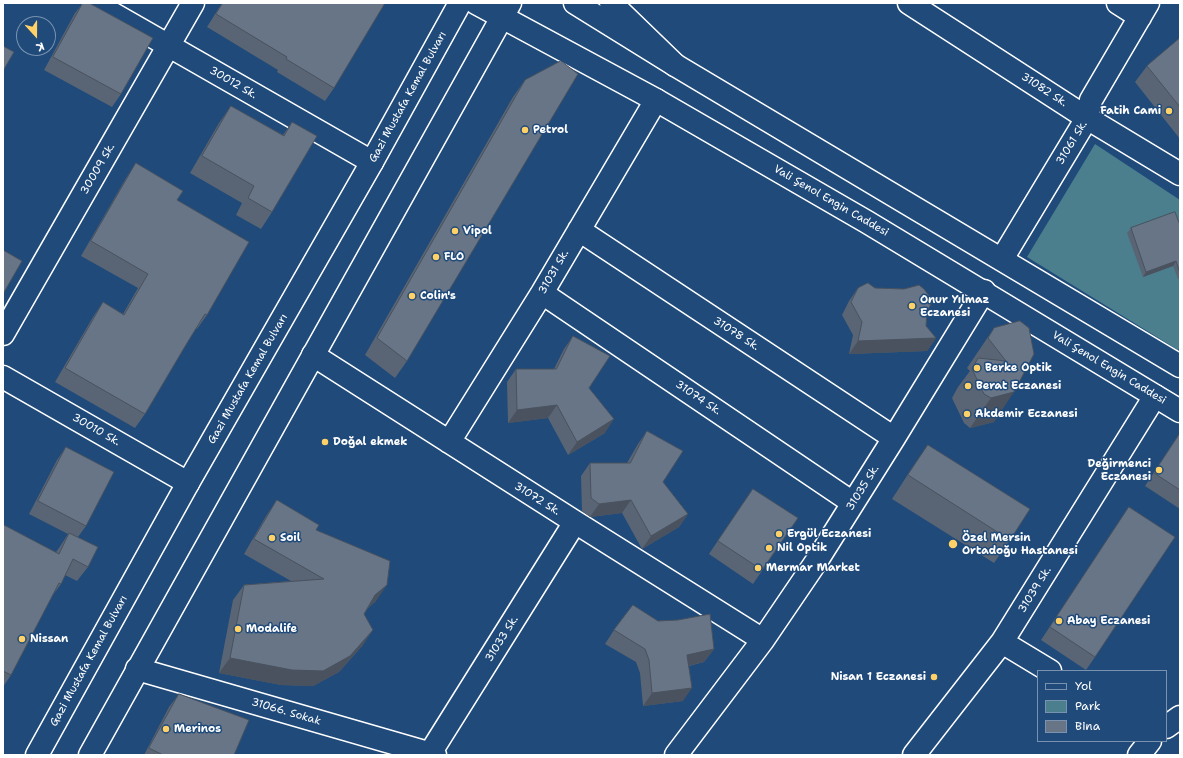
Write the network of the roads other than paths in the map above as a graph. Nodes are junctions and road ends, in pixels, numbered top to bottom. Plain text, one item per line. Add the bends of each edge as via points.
1 (94, 3) edge
2 (193, 3) edge
3 (460, 3) edge
4 (476, 3) edge
5 (575, 3) edge
6 (611, 3) edge
7 (1118, 3) edge
8 (922, 6) edge
9 (506, 10) edge
10 (1144, 10) edge
11 (168, 46) junction
12 (675, 66) junction
13 (656, 100) junction
14 (1087, 118) junction
15 (372, 162) junction
16 (1180, 174) edge
17 (579, 230) junction
18 (1002, 260) junction
19 (984, 292) junction
20 (542, 293) junction
21 (3, 334) edge
22 (313, 355) junction
23 (1180, 366) edge
24 (3, 377) edge
25 (1155, 396) junction
26 (1180, 411) edge
27 (894, 438) junction
28 (449, 442) junction
29 (188, 483) junction
30 (853, 503) junction
31 (575, 522) junction
32 (763, 640) junction
33 (1002, 642) junction
34 (137, 669) junction
35 (1048, 670) edge
36 (1180, 717) edge
37 (1167, 726) edge
38 (1149, 742) edge
39 (432, 754) edge
40 (37, 755) edge
41 (90, 755) edge
42 (676, 755) edge
43 (914, 755) edge
44 (1139, 755) edge

1 - 11 main road, 30012 Sk.
2 - 11 main road, 30009 Sk.
3 - 15 main road, Gazi Mustafa Kemal Bulvarı
4 - 9 main road, Vali Şenol Engin Caddesi
5 - 12 main road
6 - 12 main road
7 - 10 main road
8 - 14 main road, 31082 Sk.
9 - 13 main road, Vali Şenol Engin Caddesi
9 - 22 main road
10 - 14 main road, 31061 Sk. via 1091,100
11 - 15 main road, 30012 Sk.
11 - 21 main road, 30009 Sk.
12 - 18 main road
13 - 17 main road, 31031 Sk.
13 - 19 main road, Vali Şenol Engin Caddesi
14 - 16 main road, 31082 Sk.
14 - 18 main road, 31061 Sk.
15 - 29 main road, Gazi Mustafa Kemal Bulvarı
17 - 20 main road, 31031 Sk.
17 - 27 main road, 31078 Sk.
18 - 23 main road
19 - 25 main road, Vali Şenol Engin Caddesi
19 - 27 main road, 31035 Sk.
20 - 28 main road, 31031 Sk.
20 - 30 main road, 31074 Sk.
22 - 28 main road, 31072 Sk.
22 - 34 main road
24 - 29 main road, 30010 Sk.
25 - 26 main road, Vali Şenol Engin Caddesi
25 - 33 main road, 31039 Sk.
27 - 30 main road, 31035 Sk.
28 - 31 main road, 31072 Sk.
29 - 40 main road, Gazi Mustafa Kemal Bulvarı
30 - 32 main road, 31035 Sk.
31 - 32 main road, 31072 Sk.
31 - 39 main road, 31033 Sk.
32 - 42 main road, 31035 Sk.
33 - 35 main road
33 - 43 main road, 31039 Sk.
34 - 39 main road, 31066. Sokak
34 - 41 main road
36 - 37 main road
38 - 44 main road

